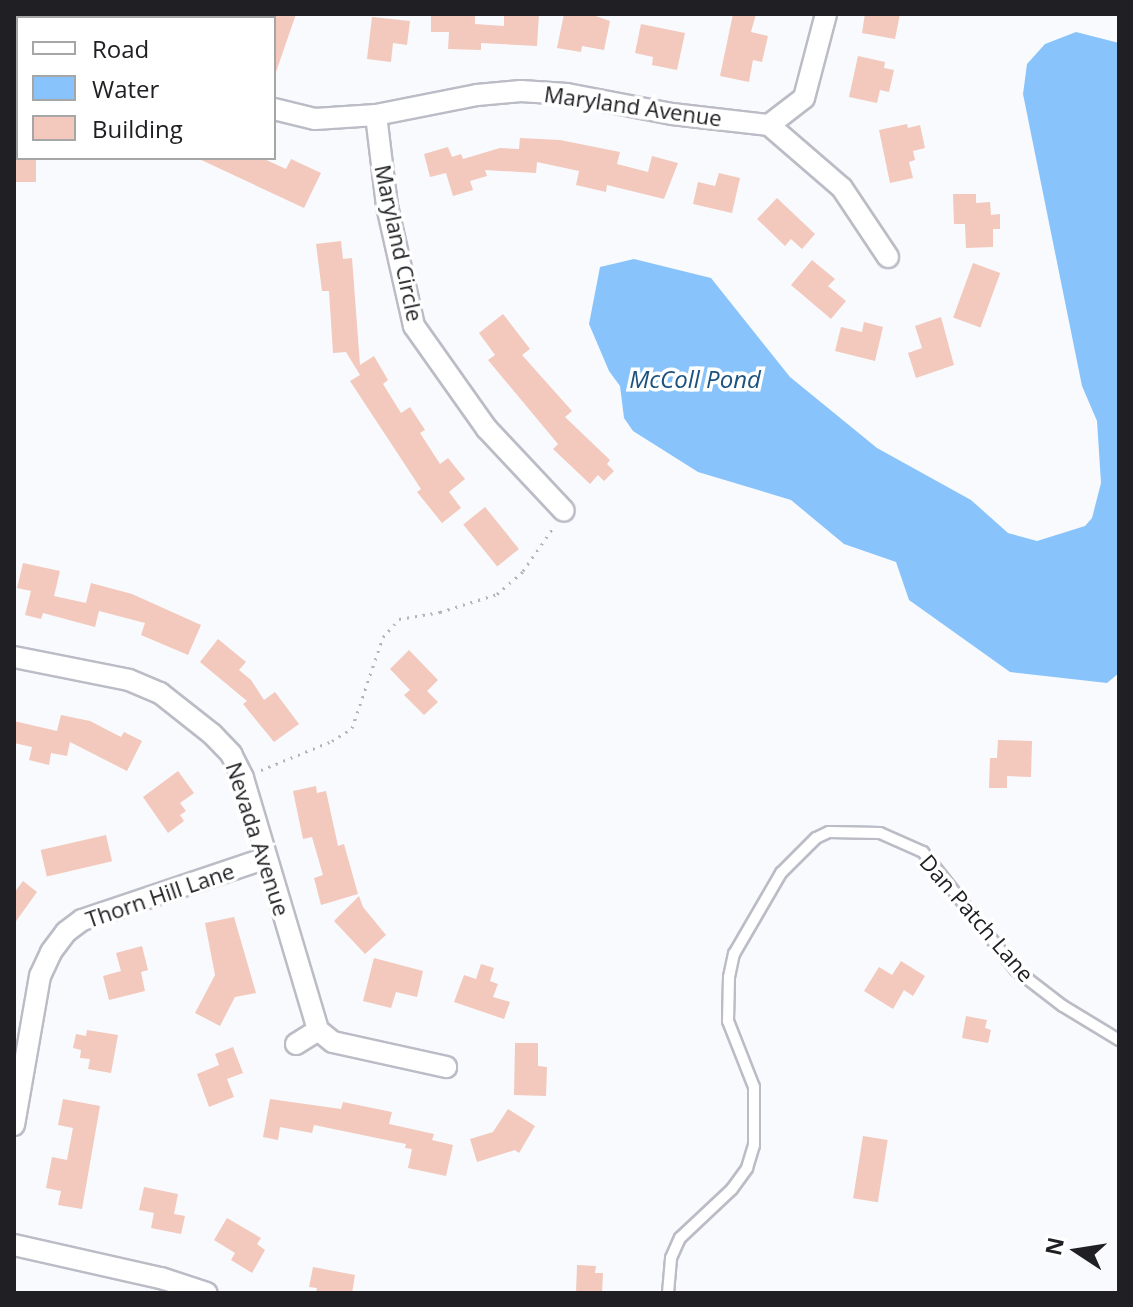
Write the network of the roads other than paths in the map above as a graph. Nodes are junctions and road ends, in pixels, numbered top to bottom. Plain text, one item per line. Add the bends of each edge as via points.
1 (826, 14) edge
2 (276, 109) edge
3 (376, 115) junction
4 (769, 125) junction
5 (888, 257) dead end
6 (564, 511) road end
7 (14, 657) edge
8 (266, 858) junction
9 (318, 1030) junction
10 (1119, 1040) edge
11 (296, 1044) dead end
12 (446, 1067) dead end
13 (14, 1125) edge
14 (14, 1245) edge
15 (207, 1293) edge
16 (668, 1293) edge

1 - 4 street via 804,98
2 - 3 street, Maryland Avenue via 315,119
3 - 4 street, Maryland Avenue via 521,91
3 - 6 street, Maryland Circle via 387,206 414,326 487,429
4 - 5 street via 842,188
7 - 8 street, Nevada Avenue via 129,680 160,693 212,734 231,754 243,778
8 - 9 street, Nevada Avenue
8 - 13 street, Thorn Hill Lane via 82,920 66,932 40,976
9 - 11 street
9 - 12 street via 333,1042
10 - 16 lane, Dan Patch Lane via 1016,970 923,852 880,833 829,832 816,838 781,873 734,954 728,1021 754,1087 754,1145 747,1168 732,1189 680,1238 671,1258
14 - 15 street

